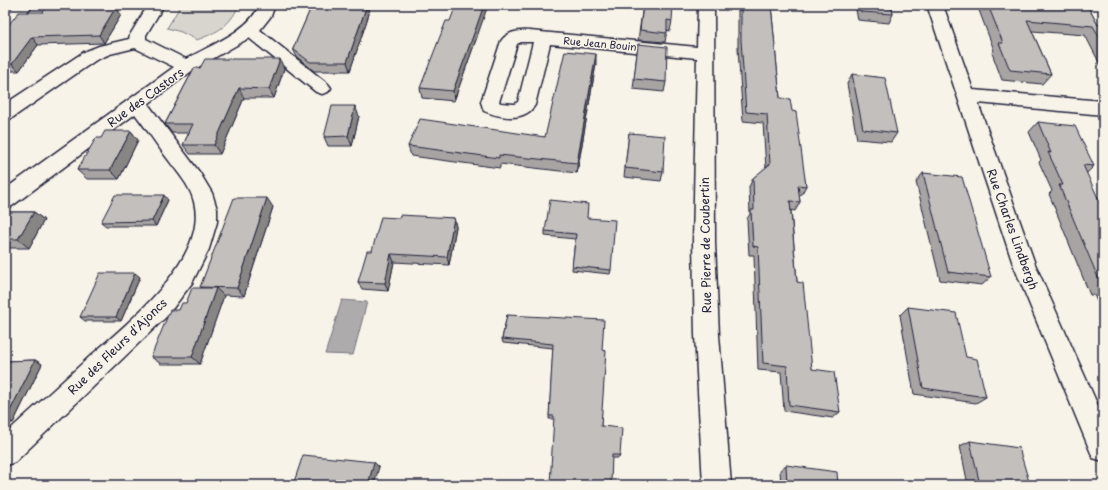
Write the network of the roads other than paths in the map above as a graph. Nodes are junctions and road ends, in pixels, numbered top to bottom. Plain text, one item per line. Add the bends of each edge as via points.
1 (26, 5) edge
2 (156, 5) edge
3 (267, 5) edge
4 (706, 5) edge
5 (935, 5) edge
6 (5, 23) edge
7 (250, 30) junction
8 (543, 38) dead end
9 (136, 42) junction
10 (705, 53) junction
11 (187, 66) junction
12 (322, 88) dead end
13 (966, 96) junction
14 (137, 102) junction
15 (1103, 108) edge
16 (5, 113) edge
17 (10, 190) edge
18 (1103, 448) edge
19 (5, 452) edge
20 (717, 485) edge

1 - 6 street
2 - 9 street
3 - 7 street, Rue des Castors via 261,18
4 - 10 street, Rue Pierre de Coubertin
5 - 13 street, Rue Charles Lindbergh
7 - 11 street, Rue des Castors
7 - 12 street
8 - 10 street, Rue Jean Bouin
9 - 11 street
9 - 16 street via 90,56
10 - 20 street, Rue Pierre de Coubertin via 704,243
11 - 14 street, Rue des Castors
13 - 15 street
13 - 18 street, Rue Charles Lindbergh via 1024,264
14 - 17 street, Rue des Castors
14 - 19 street, Rue des Fleurs d'Ajoncs via 198,186 206,210 202,238 175,290 158,309

